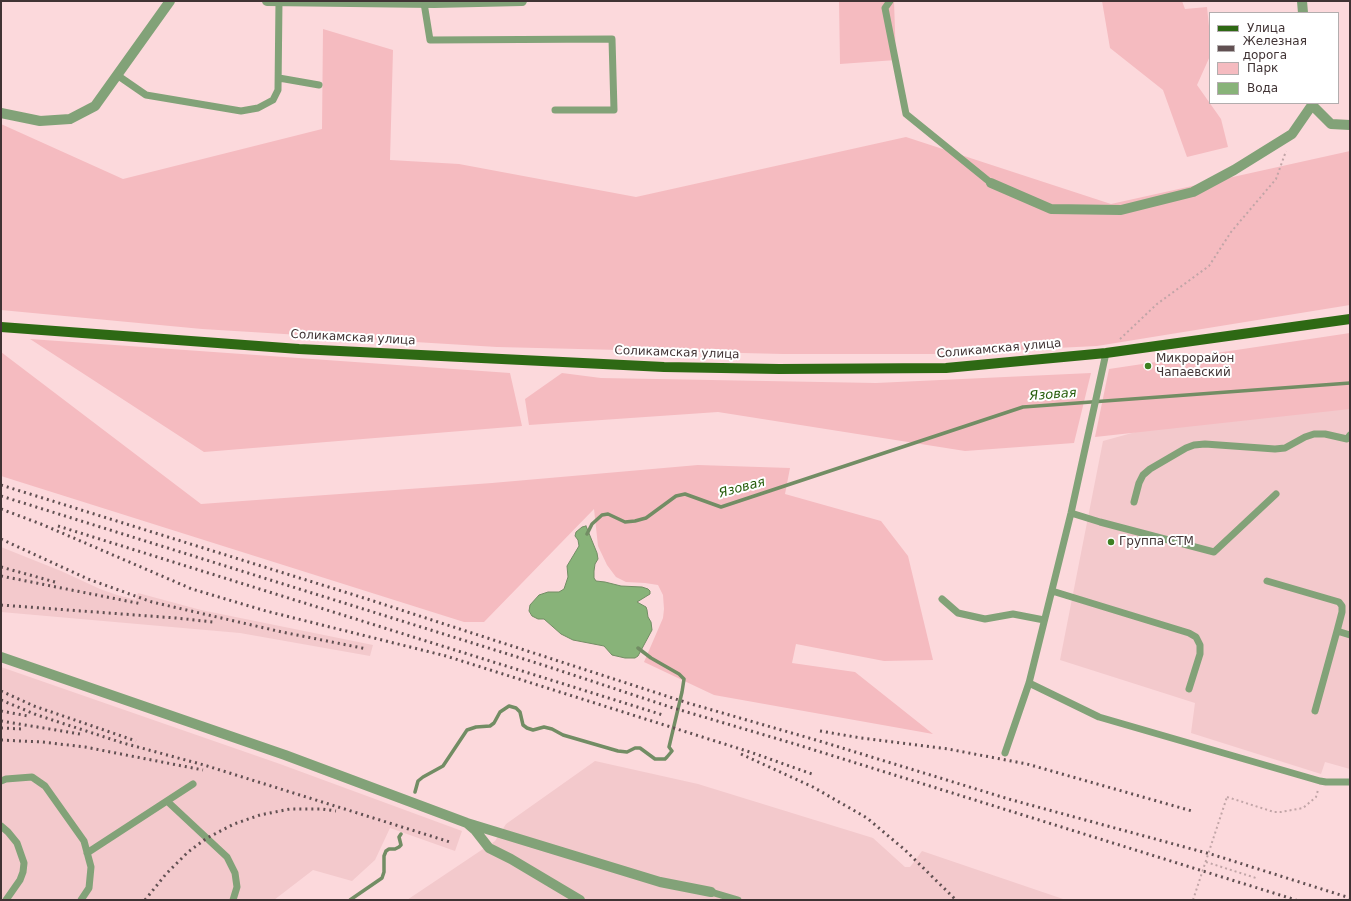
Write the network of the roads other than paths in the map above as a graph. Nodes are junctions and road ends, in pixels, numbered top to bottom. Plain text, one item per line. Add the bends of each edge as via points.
1 (170, 1) edge
2 (267, 1) edge
3 (279, 1) edge
4 (522, 1) edge
5 (890, 1) edge
6 (1302, 1) edge
7 (424, 3) junction
8 (1303, 12) edge
9 (117, 75) junction
10 (279, 78) junction
11 (319, 84) dead end
12 (1312, 104) edge
13 (555, 110) dead end
14 (1, 113) edge
15 (1350, 125) edge
16 (991, 184) joint
17 (1350, 319) edge
18 (1, 326) edge
19 (1106, 353) junction
20 (1349, 438) edge
21 (1276, 494) dead end
22 (1134, 502) dead end
23 (1071, 513) junction
24 (1267, 581) dead end
25 (1052, 591) junction
26 (942, 599) dead end
27 (1044, 620) junction
28 (1337, 631) junction
29 (1350, 635) edge
30 (1, 657) edge
31 (1029, 682) junction
32 (1188, 689) dead end
33 (1315, 711) dead end
34 (1005, 753) dead end
35 (1, 782) edge
36 (1350, 782) edge
37 (193, 784) dead end
38 (167, 801) junction
39 (467, 823) junction
40 (1, 826) edge
41 (87, 853) junction
42 (711, 892) joint
43 (6, 900) edge
44 (80, 900) edge
45 (233, 900) edge
46 (580, 900) edge
47 (738, 900) edge

1 - 9 street
2 - 3 street
3 - 7 street
3 - 10 lane
4 - 7 street
5 - 16 lane via 885,8 906,114
6 - 8 street
7 - 13 lane via 430,40 612,40 614,110
9 - 10 lane via 146,94 241,111 258,108 273,100 278,90
9 - 14 street via 95,106 70,119 40,121
10 - 11 lane
12 - 15 street via 1331,124
12 - 16 street via 1292,134 1234,170 1193,192 1121,210 1051,209
17 - 19 main road, Соликамская улица
18 - 19 main road, Соликамская улица via 300,349 779,370 946,368
19 - 23 lane
20 - 22 lane via 1314,434 1285,448 1194,445 1143,475
21 - 23 lane via 1214,552
23 - 25 lane
24 - 28 lane via 1339,602 1342,612
25 - 27 lane
25 - 32 lane via 1196,637 1200,645 1200,654
26 - 27 lane via 958,613 985,619 1012,614
27 - 31 lane
28 - 29 lane
28 - 33 lane
30 - 39 street via 285,755
31 - 34 lane
31 - 36 lane via 1099,717 1320,781
35 - 41 lane via 6,779 32,777 45,786 84,841
37 - 38 lane
38 - 41 lane
38 - 45 lane via 227,857 235,872 237,887
39 - 42 street via 660,882
39 - 46 street via 489,848
40 - 43 lane via 17,843 24,864 20,880
41 - 44 lane via 91,867 89,888
42 - 47 lane

